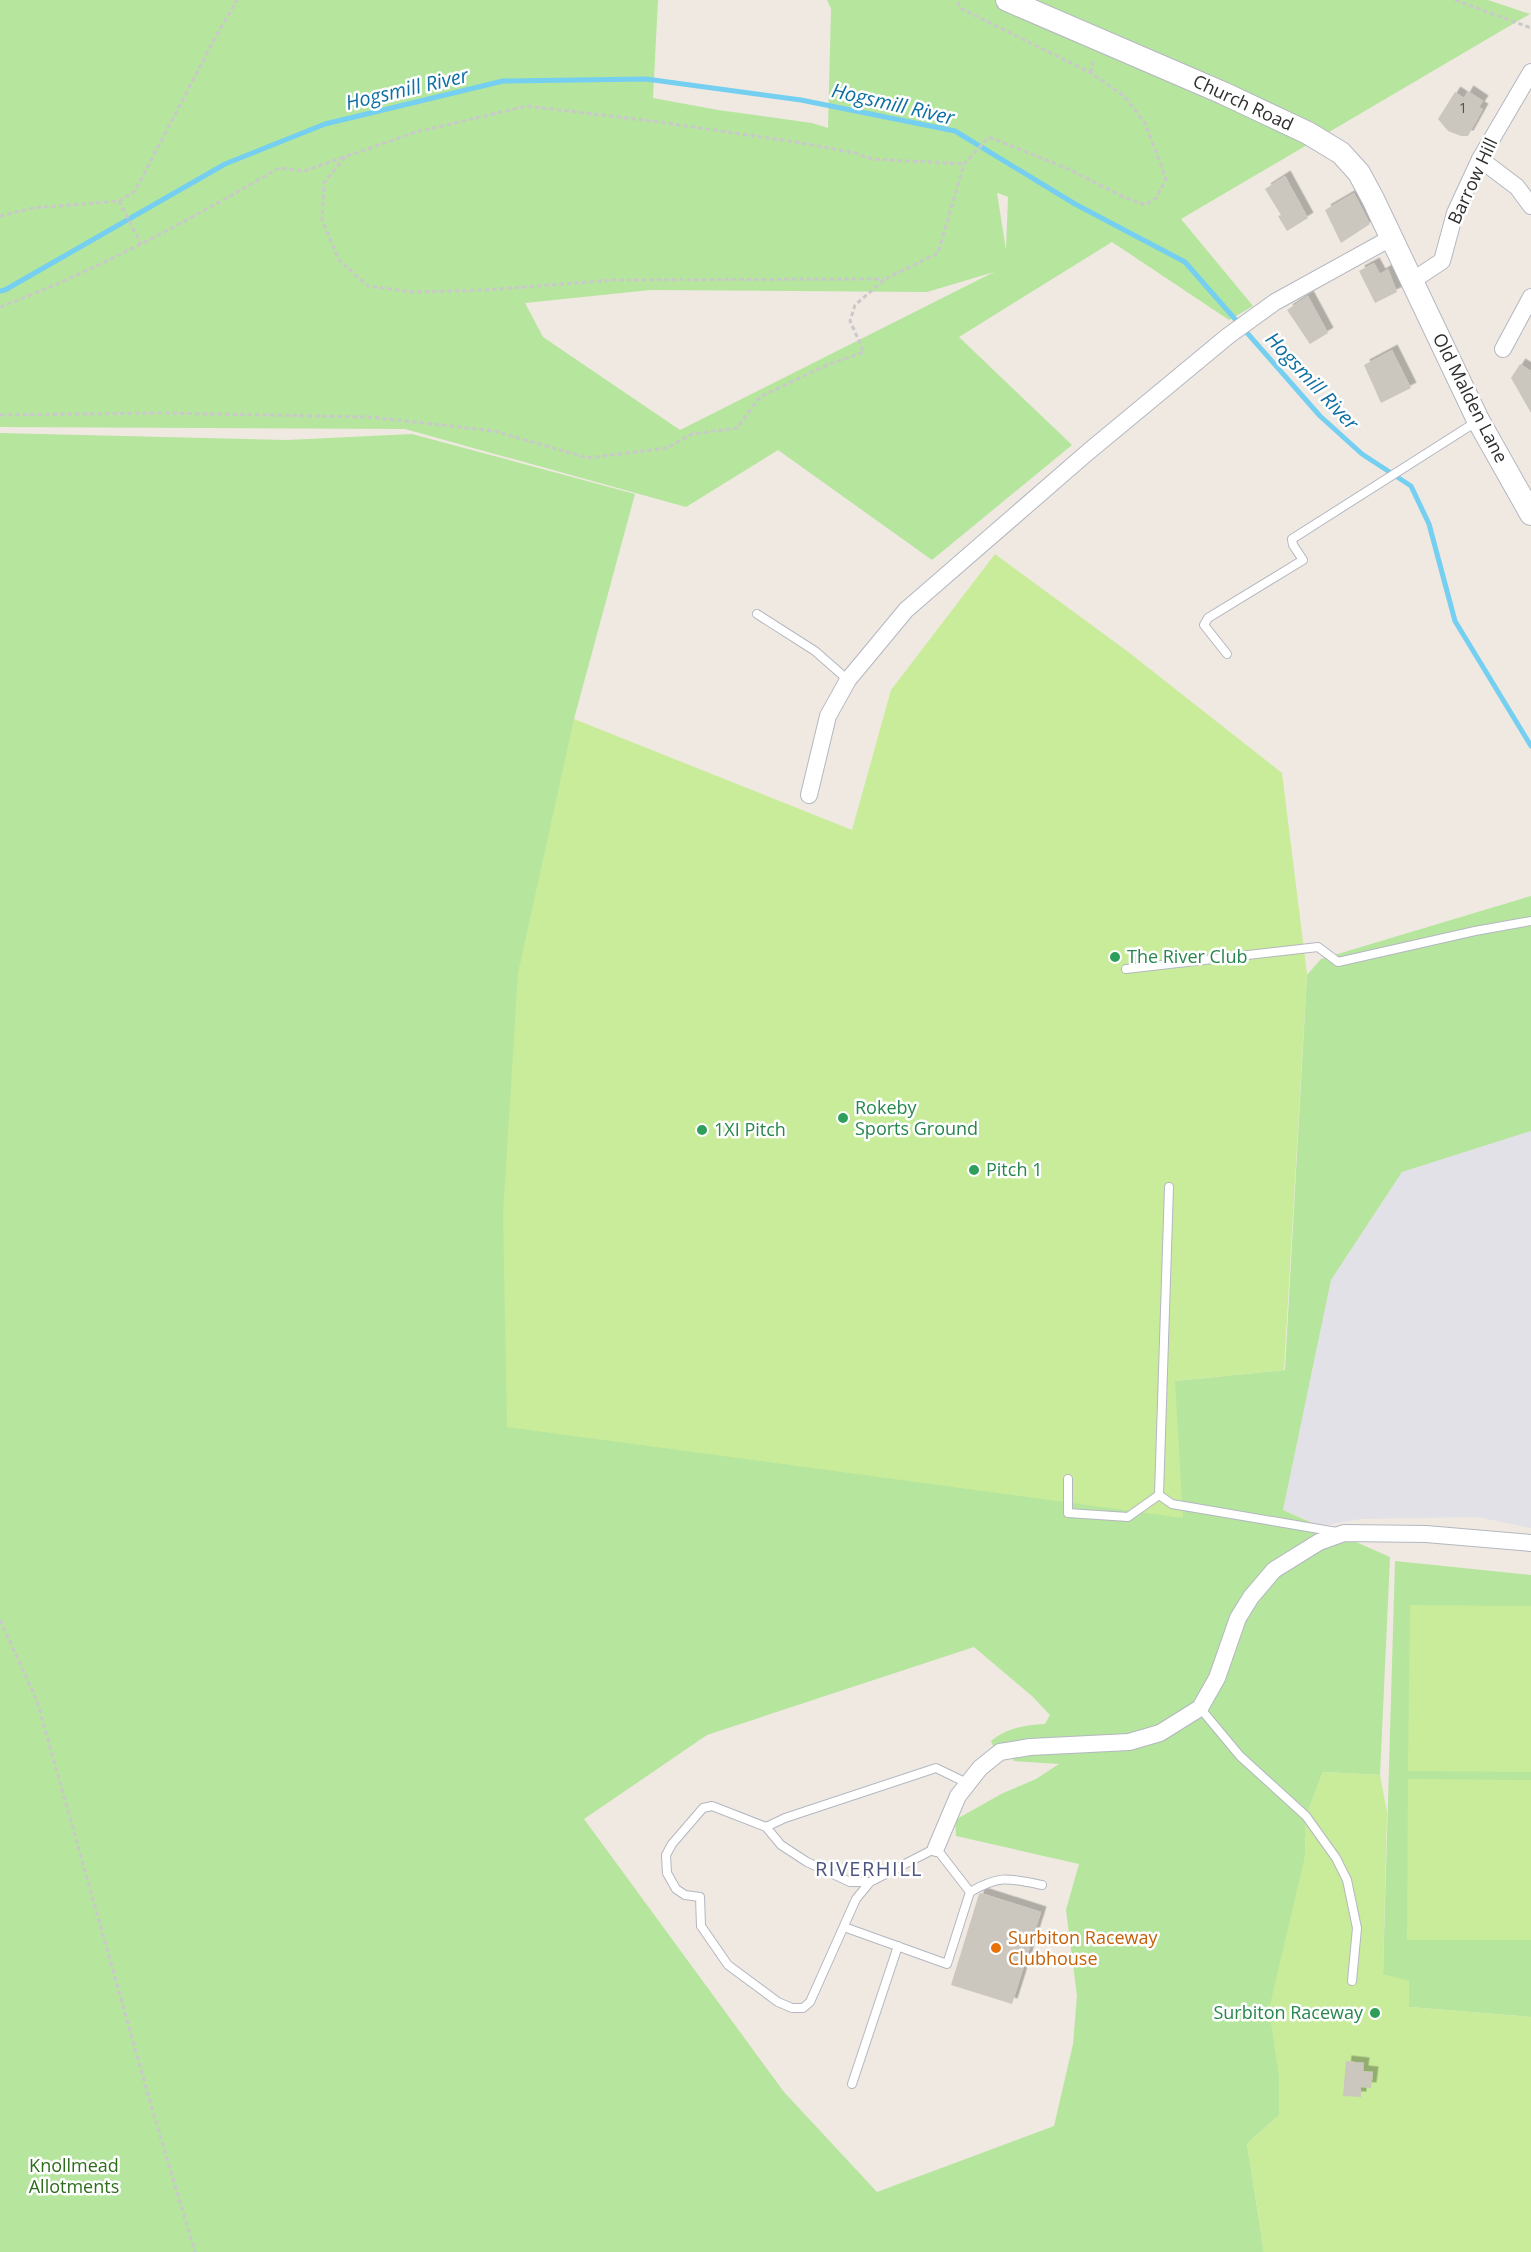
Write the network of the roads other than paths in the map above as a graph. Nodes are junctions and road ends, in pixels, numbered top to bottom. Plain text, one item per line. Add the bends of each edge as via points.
1 (1006, 0) edge
2 (1531, 72) edge
3 (1480, 159) junction
4 (1531, 206) edge
5 (1392, 238) junction
6 (1412, 281) junction
7 (1531, 297) edge
8 (1503, 349) dead end
9 (1478, 420) junction
10 (1531, 514) edge
11 (757, 614) dead end
12 (1227, 654) dead end
13 (848, 680) junction
14 (809, 795) dead end
15 (1531, 921) edge
16 (1126, 969) dead end
17 (1169, 1187) dead end
18 (1068, 1479) dead end
19 (1159, 1495) junction
20 (1344, 1533) junction
21 (1531, 1543) edge
22 (1200, 1708) junction
23 (967, 1784) junction
24 (766, 1827) junction
25 (936, 1848) junction
26 (870, 1882) junction
27 (1042, 1885) dead end
28 (970, 1892) junction
29 (844, 1927) junction
30 (898, 1946) junction
31 (1352, 1981) dead end
32 (852, 2084) dead end

1 - 5 main road, Church Road via 1223,93 1341,153 1359,173
2 - 3 street, Barrow Hill
3 - 4 street via 1517,187
3 - 6 street, Barrow Hill via 1455,213 1442,261
5 - 6 main road, Church Road
5 - 13 street via 1275,302 1228,336 906,610
6 - 9 main road, Old Malden Lane
7 - 8 street
9 - 10 main road, Old Malden Lane
9 - 12 lane via 1292,539 1303,560 1208,618 1204,625
11 - 13 lane via 815,651
13 - 14 street via 828,716
15 - 16 lane via 1338,962 1318,947
17 - 19 lane
18 - 19 lane via 1068,1514 1128,1516
19 - 20 lane via 1172,1504
20 - 21 street via 1426,1534
20 - 22 street via 1319,1542 1274,1570 1238,1618 1217,1678
22 - 23 street via 1160,1733 1129,1742 1000,1752
22 - 31 lane via 1240,1756 1306,1816 1336,1858 1347,1880 1356,1928
23 - 24 lane via 936,1768
23 - 25 street
24 - 26 lane via 782,1845 807,1862 850,1882
24 - 29 lane via 712,1806 703,1808 666,1855 667,1873 676,1889 685,1896 700,1897 701,1926 728,1965 778,2002 803,2008 810,2002
25 - 26 lane
25 - 28 lane
26 - 29 lane via 856,1899
27 - 28 lane via 1006,1878 989,1881
28 - 30 lane via 947,1964
29 - 30 lane
30 - 32 lane

